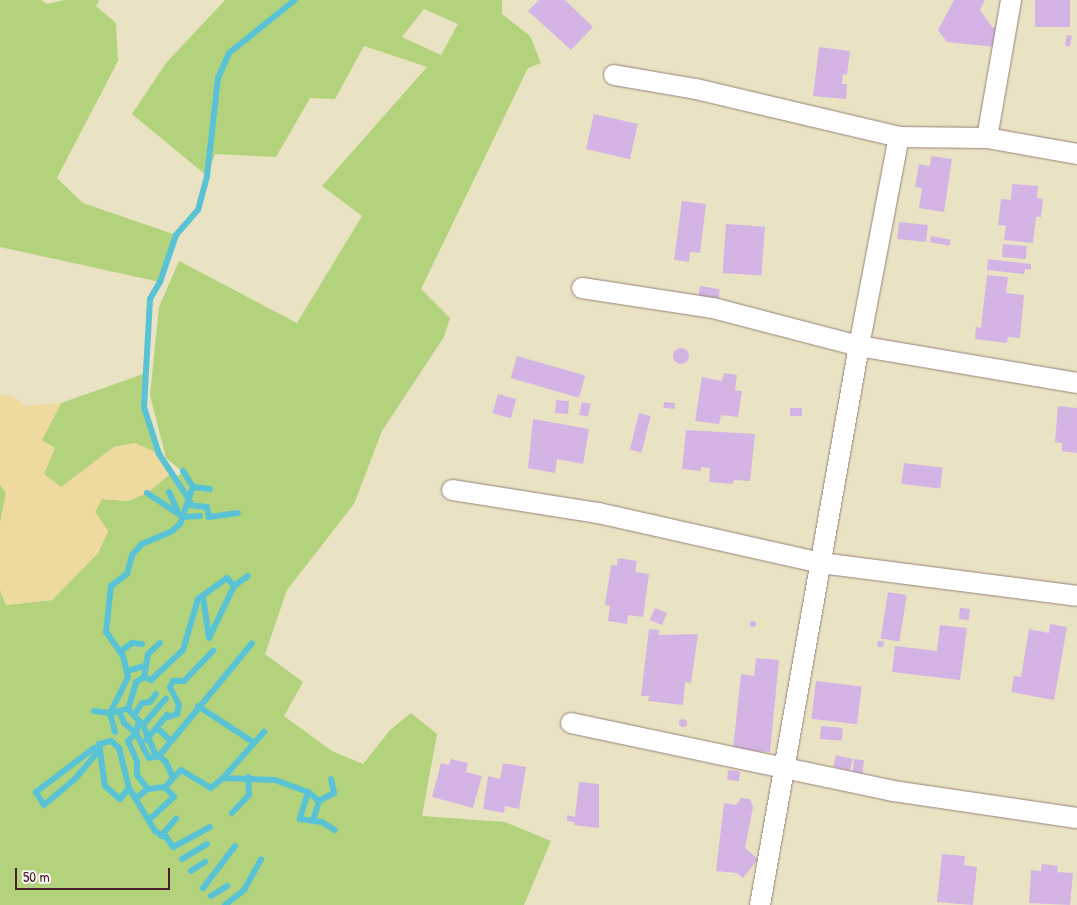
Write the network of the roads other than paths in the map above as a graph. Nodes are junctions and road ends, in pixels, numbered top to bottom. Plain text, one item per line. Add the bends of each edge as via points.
1 (1011, 0) edge
2 (614, 76) dead end
3 (899, 137) junction
4 (988, 138) junction
5 (1077, 154) edge
6 (582, 288) dead end
7 (858, 346) junction
8 (1077, 383) edge
9 (452, 490) dead end
10 (821, 563) junction
11 (1077, 596) edge
12 (571, 723) dead end
13 (785, 770) junction
14 (1077, 818) edge
15 (760, 905) edge

1 - 4 street
2 - 3 street via 696,89
3 - 4 street
3 - 7 street
4 - 5 street
6 - 7 street via 713,308
7 - 8 street
7 - 10 street
9 - 10 street via 598,513
10 - 11 street
10 - 13 street
12 - 13 street
13 - 14 street via 894,791
13 - 15 street

